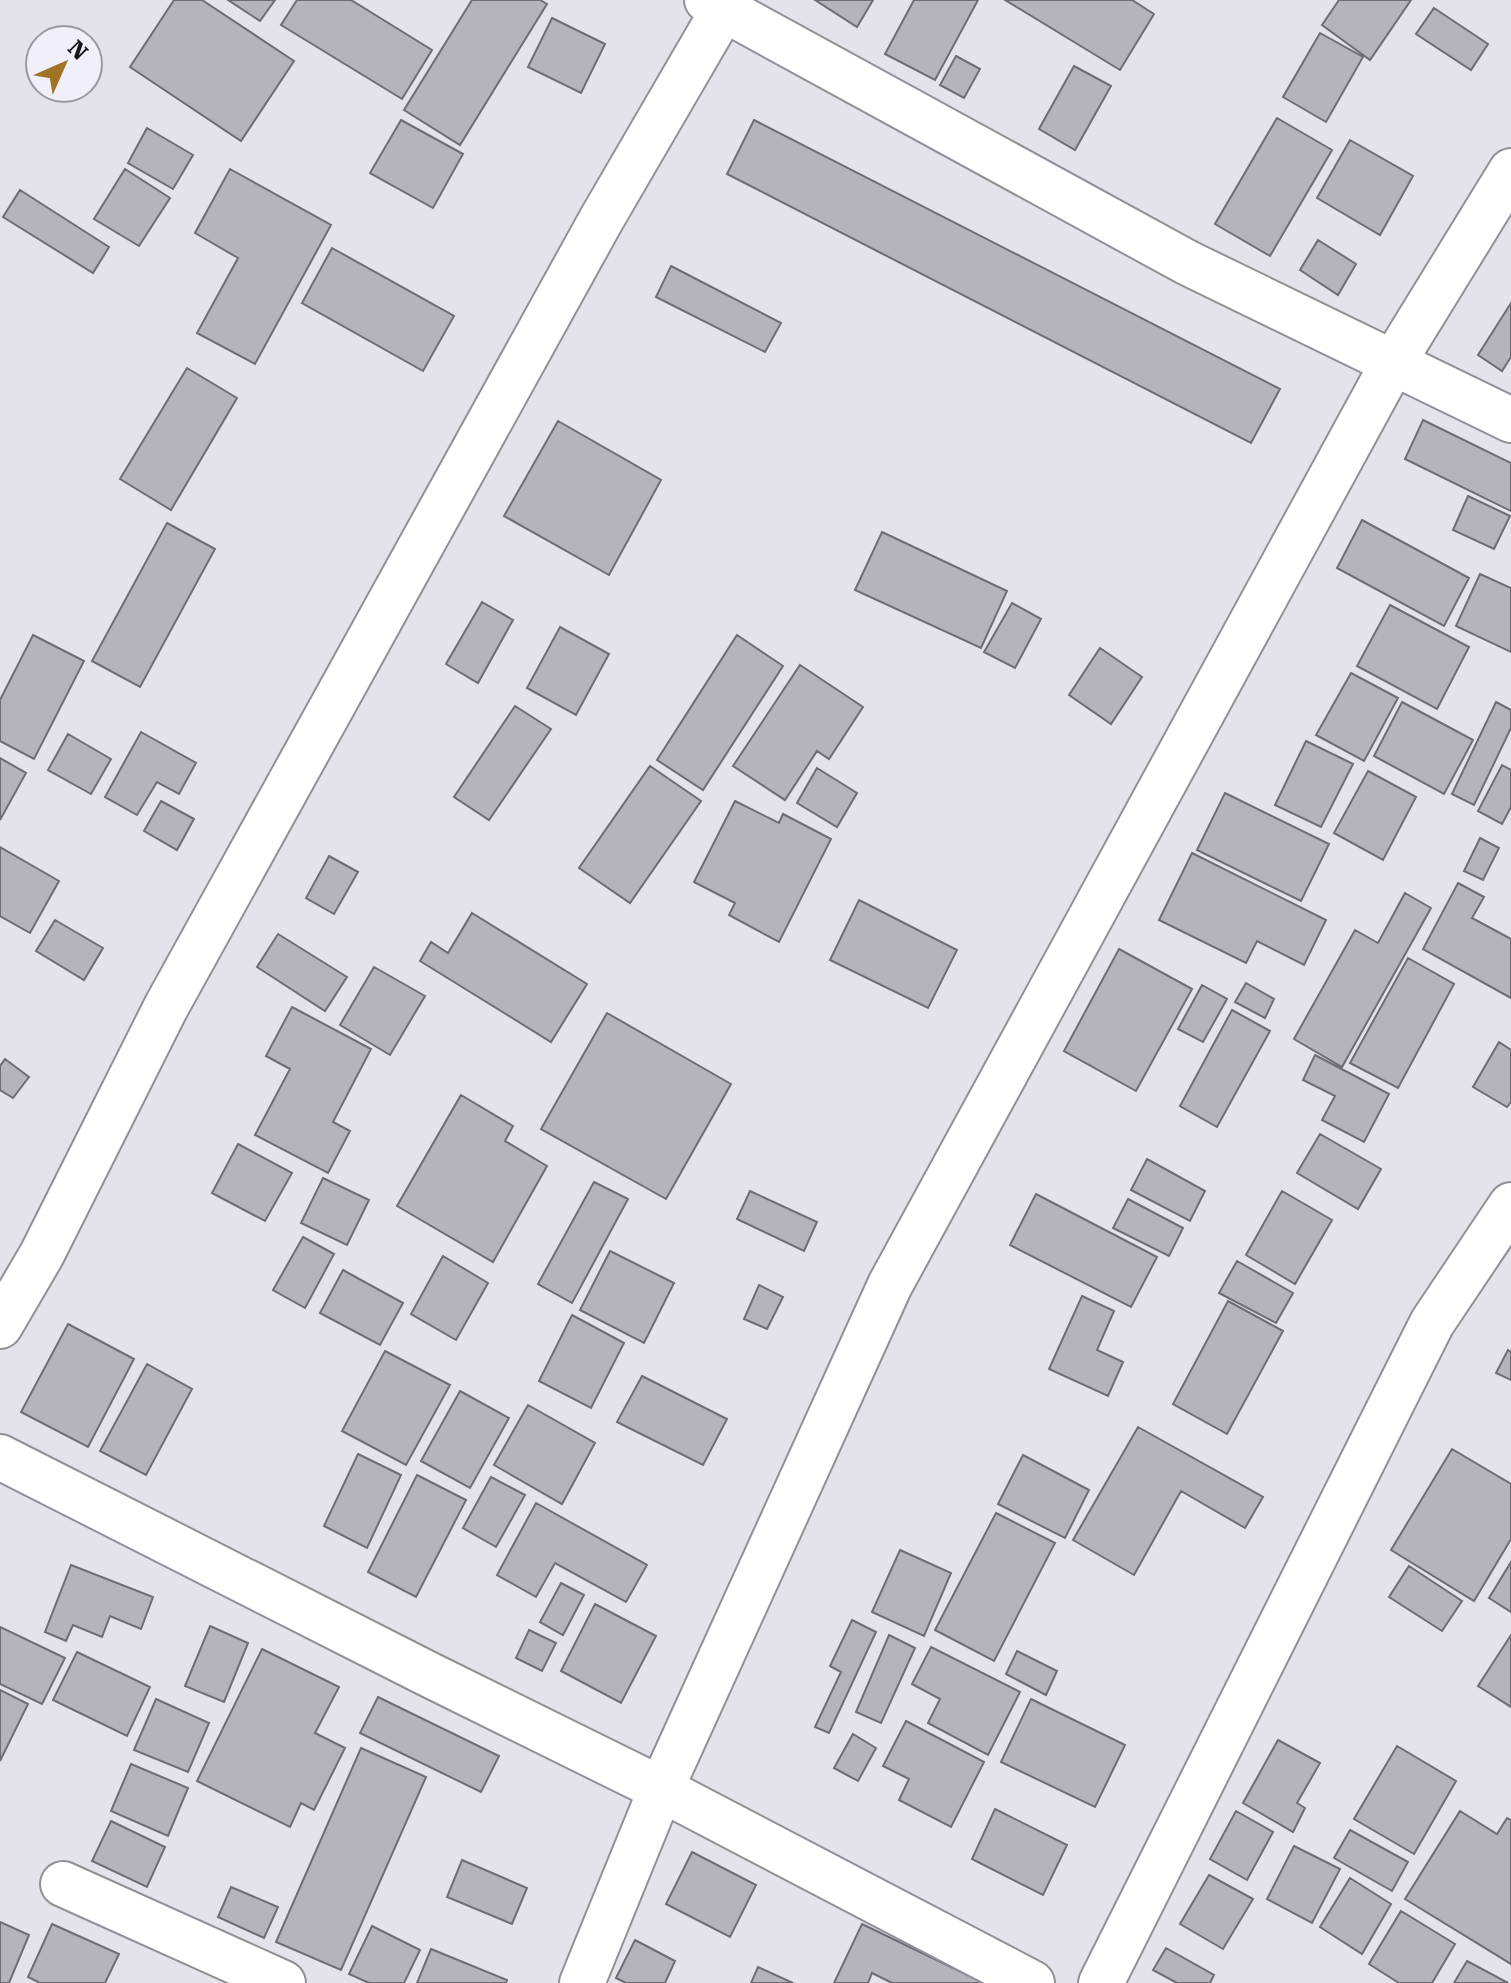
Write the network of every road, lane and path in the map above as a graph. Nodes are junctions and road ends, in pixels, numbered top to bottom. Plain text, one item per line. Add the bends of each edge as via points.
1 (720, 3) edge
2 (1511, 171) edge
3 (1393, 363) junction
4 (1511, 420) edge
5 (1511, 1205) edge
6 (0, 1326) edge
7 (0, 1457) edge
8 (661, 1789) junction
9 (63, 1884) dead end
10 (283, 1983) edge
11 (582, 1983) edge
12 (1032, 1983) edge
13 (1101, 1983) edge

1 - 3 street via 1188,263
1 - 6 street via 166,1007 42,1254
2 - 3 street
3 - 4 street
3 - 8 street via 890,1285
5 - 13 street via 1432,1323
7 - 8 street
8 - 11 street
8 - 12 street
9 - 10 street

